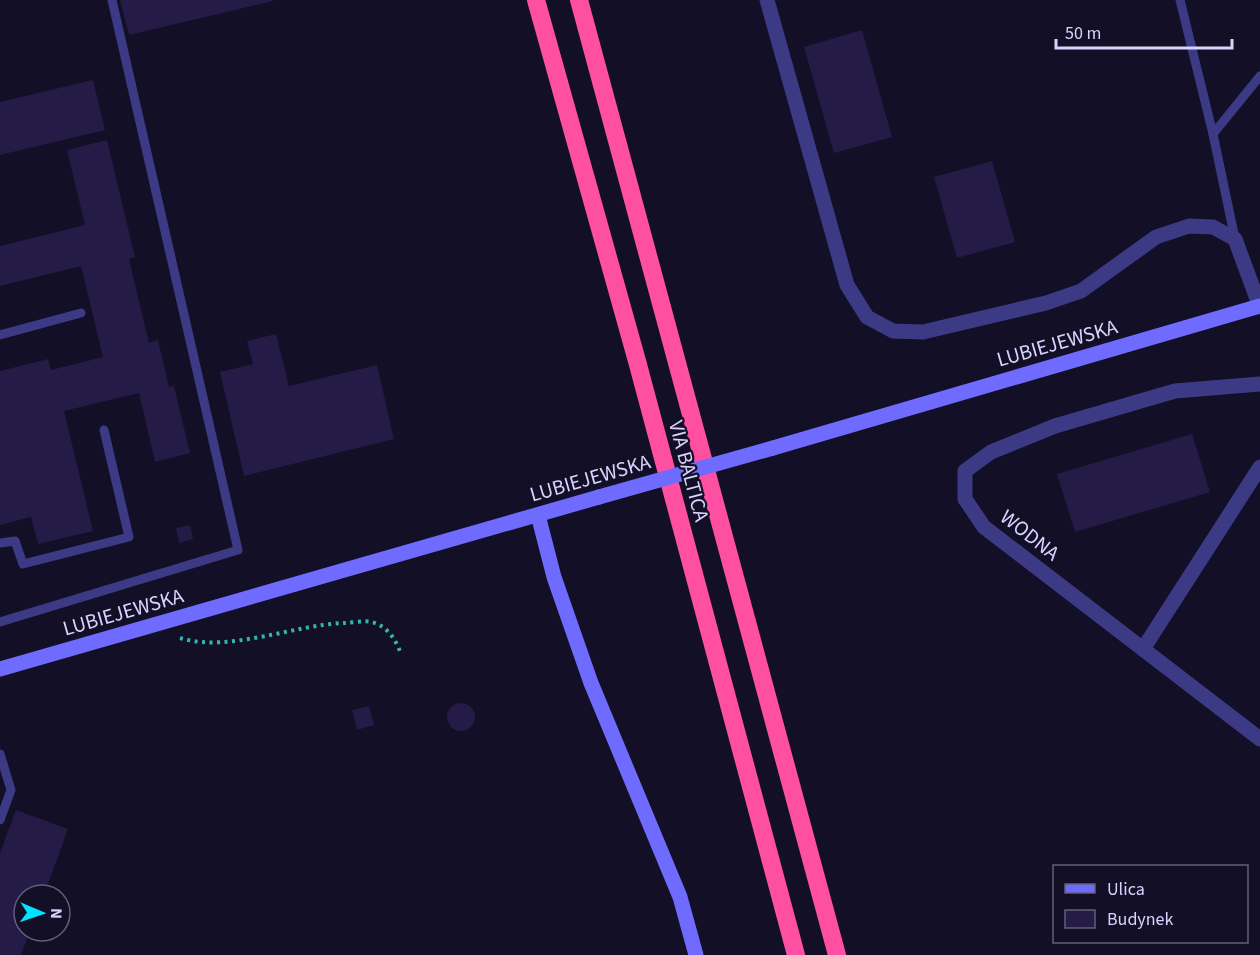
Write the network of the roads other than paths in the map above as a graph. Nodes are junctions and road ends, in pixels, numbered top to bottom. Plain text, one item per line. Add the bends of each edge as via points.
1 (112, 0) edge
2 (536, 0) edge
3 (579, 0) edge
4 (767, 0) edge
5 (1180, 0) edge
6 (1260, 76) edge
7 (1213, 134) junction
8 (1235, 238) junction
9 (1260, 307) edge
10 (81, 313) dead end
11 (0, 335) edge
12 (1260, 384) edge
13 (104, 430) dead end
14 (1260, 467) edge
15 (538, 515) junction
16 (0, 543) edge
17 (0, 622) edge
18 (1143, 649) junction
19 (0, 669) edge
20 (1260, 739) edge
21 (0, 754) edge
22 (0, 820) edge
23 (696, 955) edge
24 (796, 955) edge
25 (837, 955) edge

1 - 17 lane via 238,550
2 - 24 highway, VIA BALTICA
3 - 25 highway, VIA BALTICA
4 - 8 street via 847,285 867,316 893,331 923,332 1081,291 1156,237 1189,226 1213,227
5 - 7 lane
6 - 7 lane
7 - 8 lane
8 - 9 street
9 - 15 main road, LUBIEJEWSKA, bridge
10 - 11 lane
12 - 18 street, WODNA via 1175,391 1153,397 1055,426 991,452 965,471 965,499 984,527
13 - 16 lane via 129,537 24,564 15,541
14 - 18 street
15 - 19 main road, LUBIEJEWSKA
15 - 23 main road via 554,577 591,683 680,897
18 - 20 street, WODNA
21 - 22 lane via 10,790

